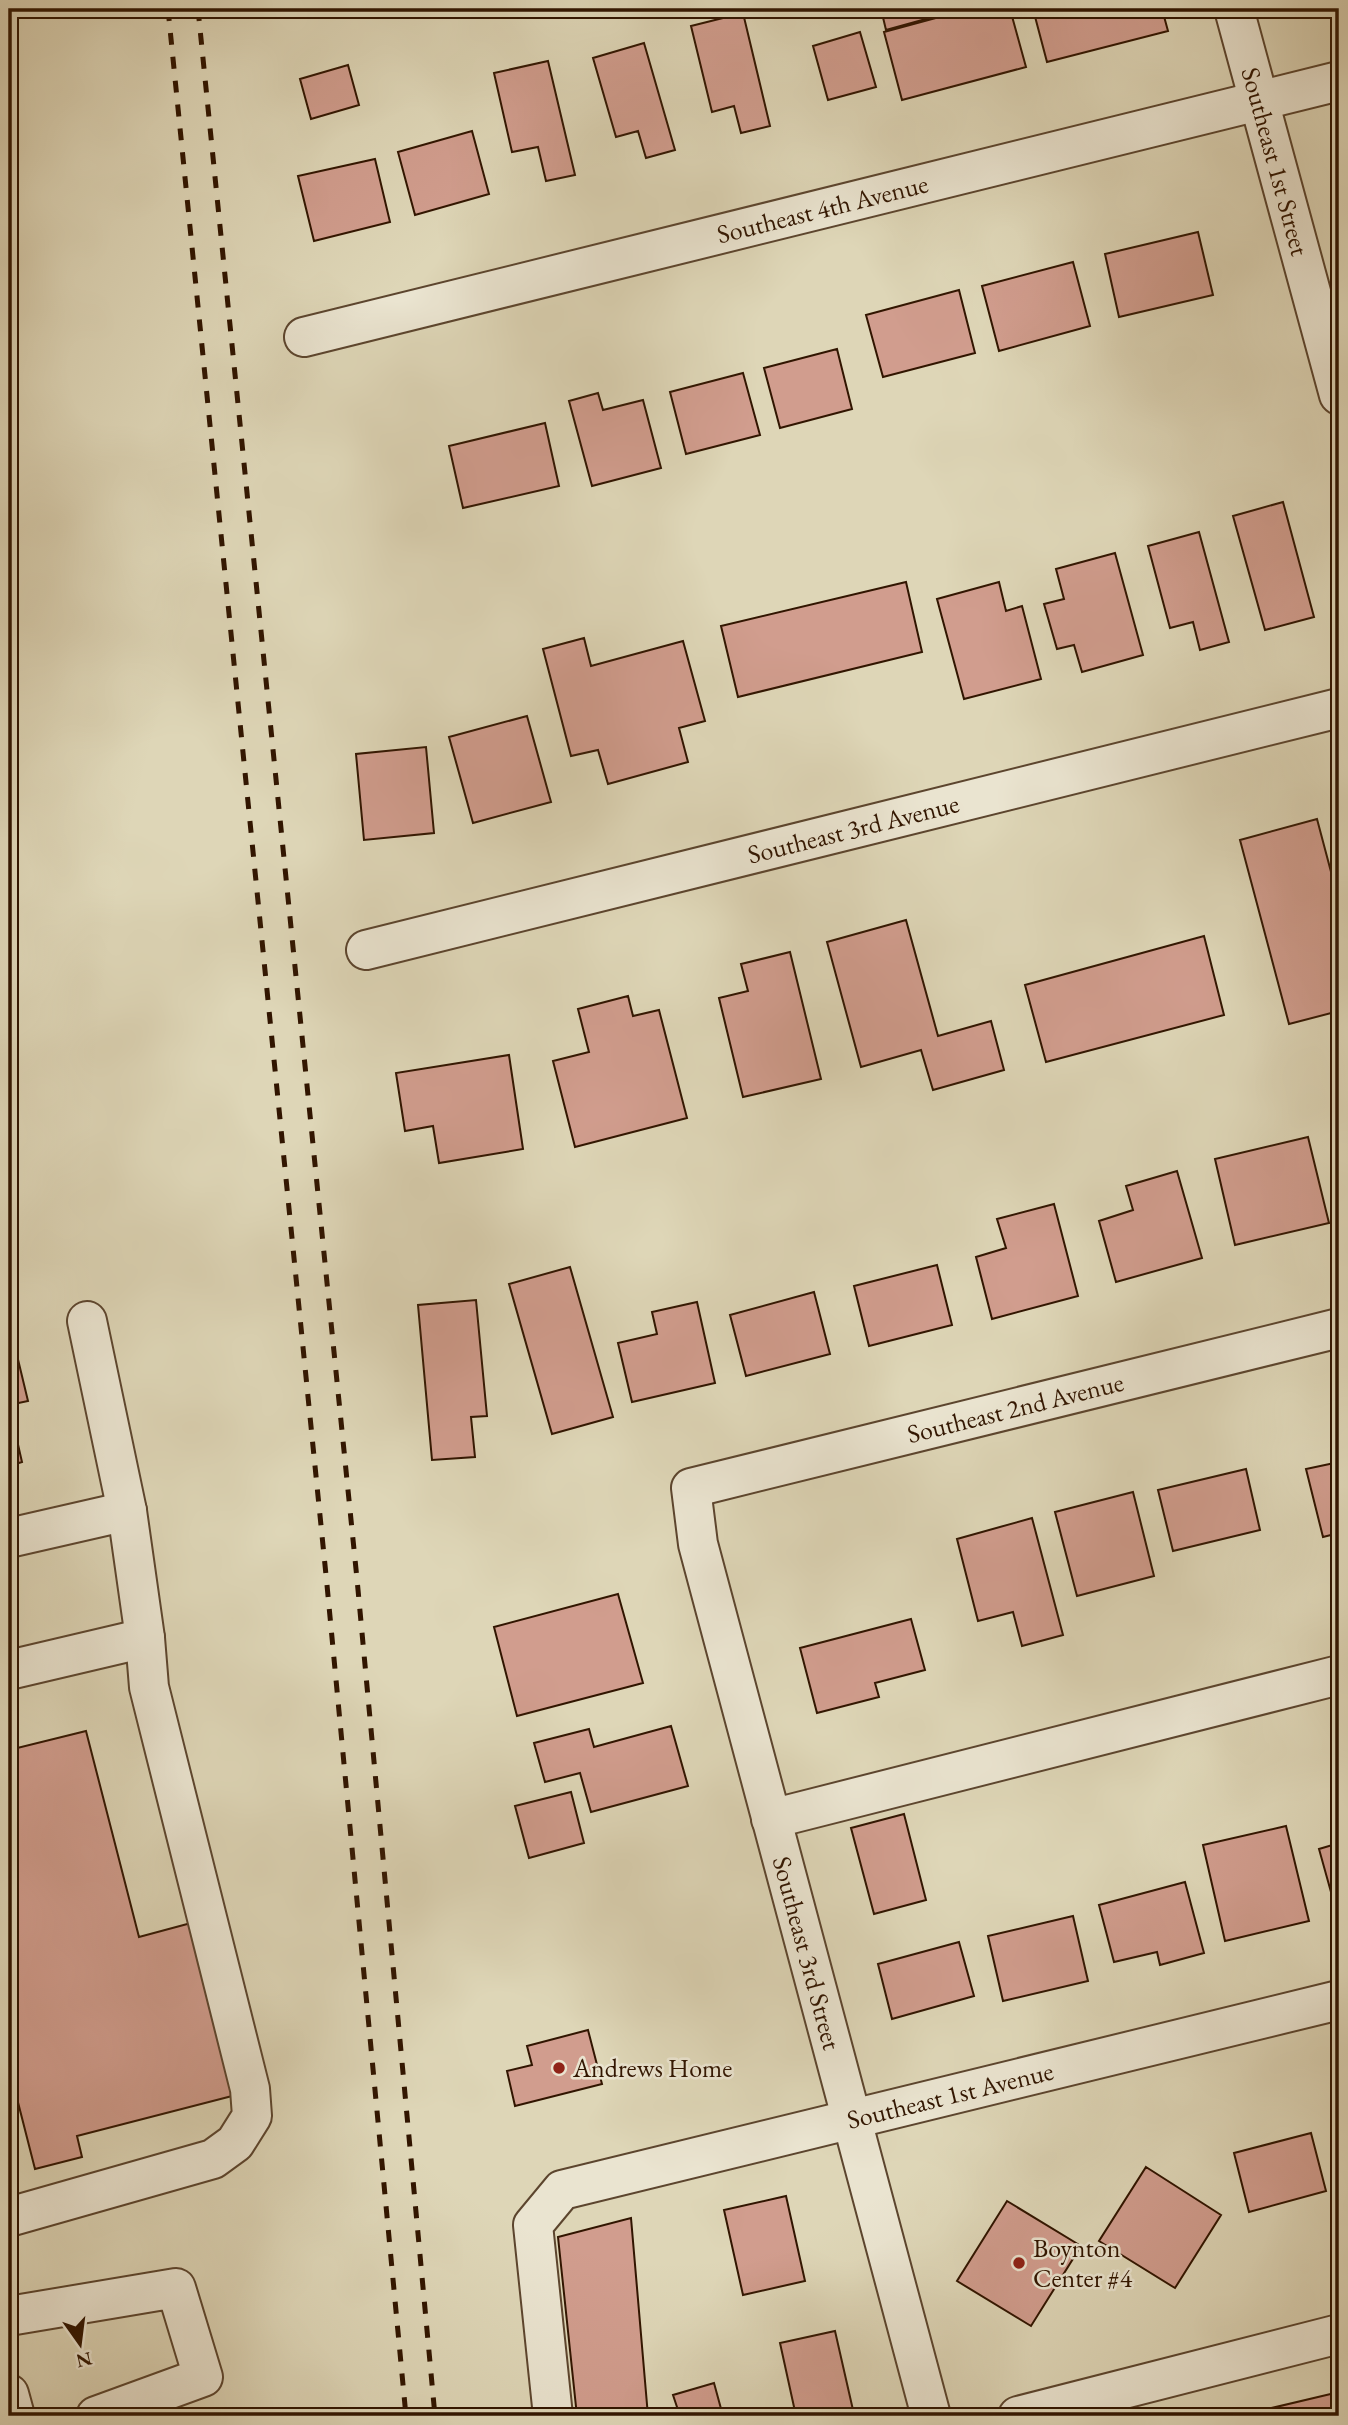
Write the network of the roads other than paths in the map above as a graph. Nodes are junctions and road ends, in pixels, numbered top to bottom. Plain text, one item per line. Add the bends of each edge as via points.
1 (1234, 9) edge
2 (1339, 81) edge
3 (1260, 101) junction
4 (304, 337) dead end
5 (1339, 395) edge
6 (1339, 708) edge
7 (366, 950) dead end
8 (88, 1321) dead end
9 (1339, 1328) edge
10 (691, 1488) joint
11 (127, 1511) junction
12 (9, 1538) edge
13 (145, 1638) junction
14 (9, 1670) edge
15 (1339, 1675) edge
16 (771, 1819) junction
17 (1339, 2000) edge
18 (852, 2118) junction
19 (9, 2217) edge
20 (9, 2316) edge
21 (1339, 2334) edge
22 (9, 2394) edge
23 (15, 2416) edge
24 (96, 2416) edge
25 (553, 2416) edge
26 (931, 2416) edge
27 (1017, 2416) edge

1 - 3 street, Southeast 1st Street
2 - 3 street, Southeast 4th Avenue
3 - 4 street, Southeast 4th Avenue
3 - 5 street, Southeast 1st Street
6 - 7 street, Southeast 3rd Avenue
8 - 11 street
9 - 10 street, Southeast 2nd Avenue
10 - 16 street, Southeast 3rd Street via 698,1544
11 - 12 street
11 - 13 street
13 - 14 street
13 - 19 street via 149,1688 250,2090 251,2116 235,2143 213,2160
15 - 16 street
16 - 18 street, Southeast 3rd Street
17 - 18 street, Southeast 1st Avenue
18 - 25 street, Southeast 1st Avenue via 562,2190 533,2225
18 - 26 street, Southeast 3rd Street
20 - 24 street via 176,2288 203,2377
21 - 27 street
22 - 23 street

